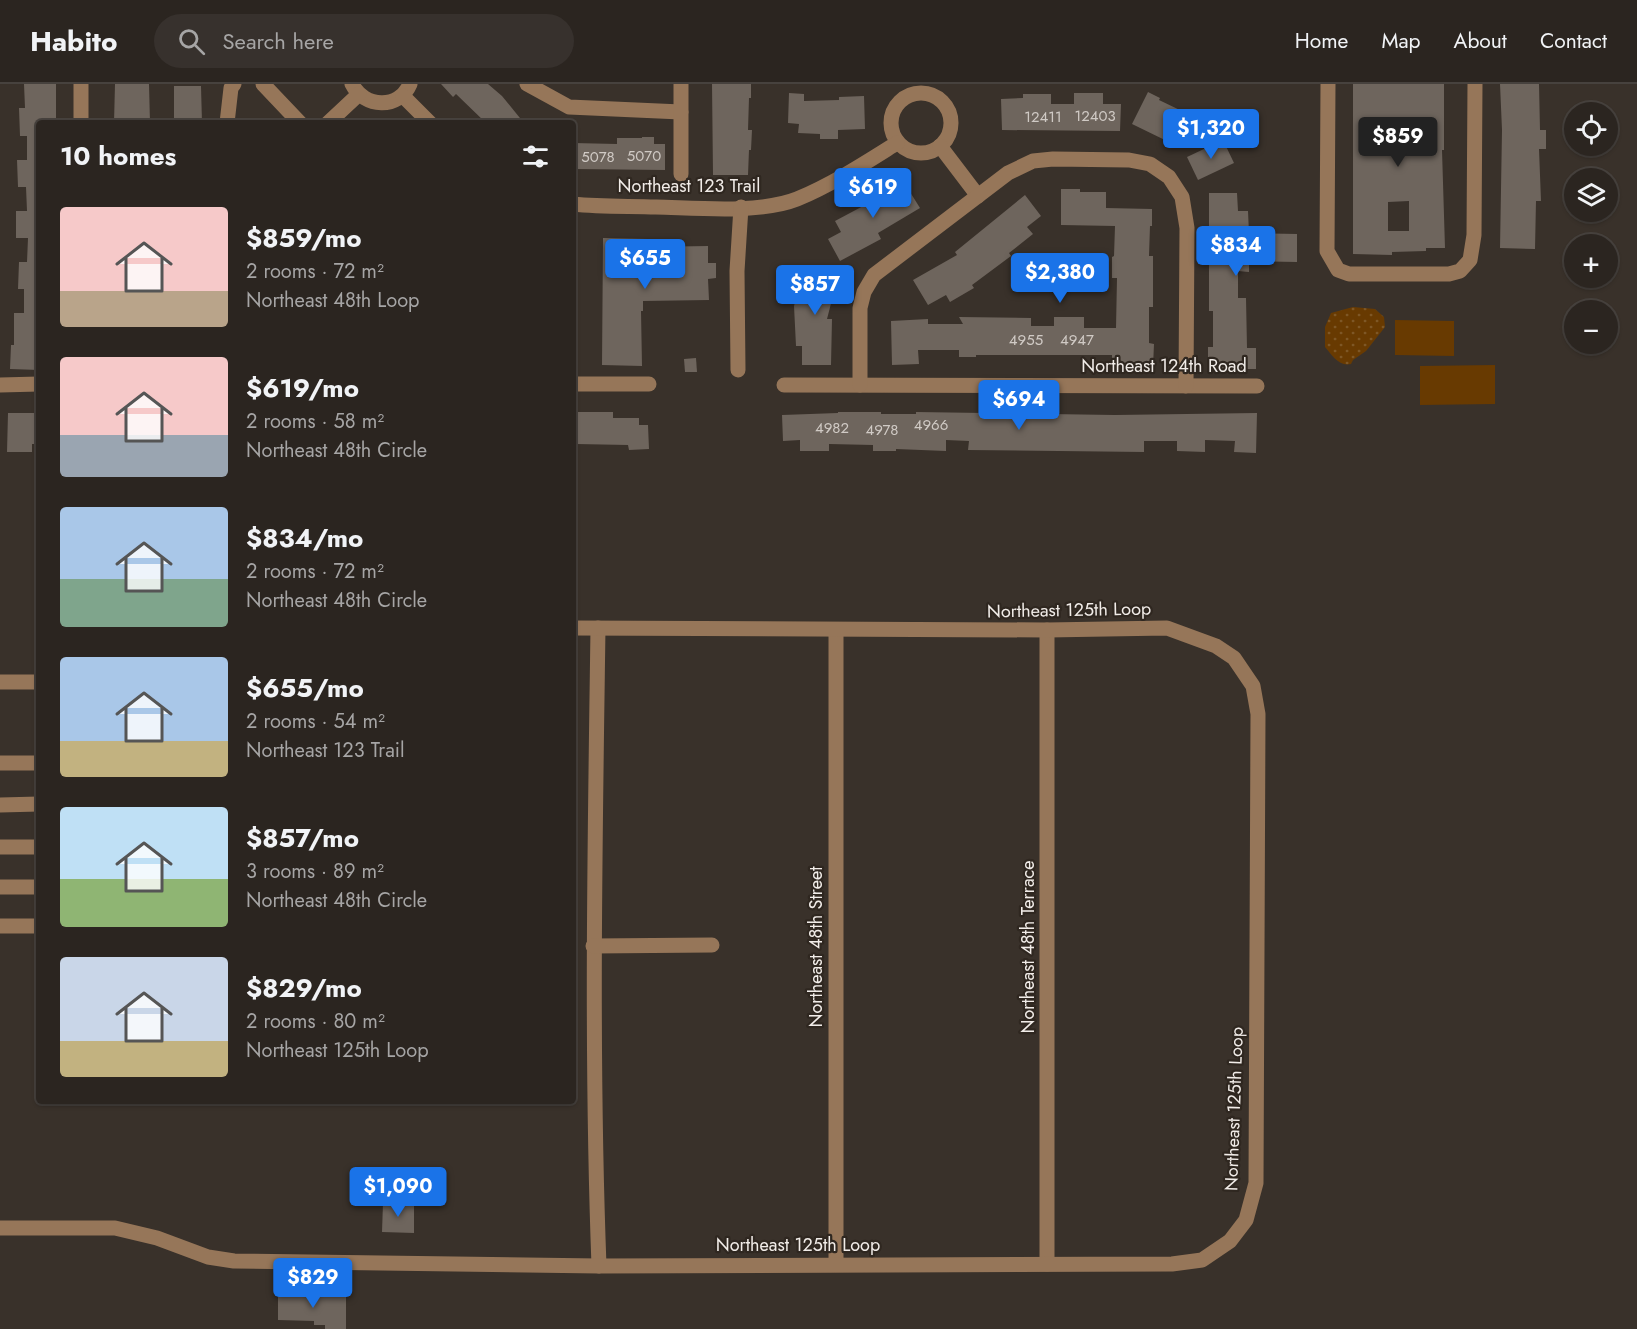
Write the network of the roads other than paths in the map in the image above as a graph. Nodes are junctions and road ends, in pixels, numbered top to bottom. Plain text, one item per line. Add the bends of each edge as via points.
1 (81, 84) edge
2 (234, 84) edge
3 (263, 84) edge
4 (527, 84) edge
5 (681, 84) edge
6 (1328, 84) edge
7 (1475, 84) edge
8 (356, 89) edge
9 (914, 89) edge
10 (406, 90) edge
11 (681, 112) junction
12 (81, 120) edge
13 (227, 120) edge
14 (297, 120) edge
15 (330, 120) edge
16 (428, 120) edge
17 (897, 142) junction
18 (940, 146) junction
19 (681, 174) dead end
20 (978, 196) junction
21 (576, 204) edge
22 (741, 207) junction
23 (738, 370) dead end
24 (36, 384) edge
25 (576, 384) edge
26 (649, 384) dead end
27 (0, 385) edge
28 (784, 385) dead end
29 (860, 385) junction
30 (1186, 386) junction
31 (1257, 386) dead end
32 (576, 628) edge
33 (597, 628) junction
34 (836, 630) junction
35 (1047, 630) junction
36 (0, 682) edge
37 (36, 682) edge
38 (0, 763) edge
39 (36, 763) edge
40 (36, 804) edge
41 (0, 805) edge
42 (0, 847) edge
43 (36, 847) edge
44 (0, 887) edge
45 (36, 887) edge
46 (0, 926) edge
47 (36, 926) edge
48 (712, 945) dead end
49 (593, 946) junction
50 (0, 1228) edge
51 (836, 1264) junction
52 (1047, 1264) junction
53 (599, 1266) junction

1 - 12 street
2 - 13 street
3 - 14 street
4 - 11 street via 569,107
5 - 11 street
6 - 7 street via 1327,251 1338,270 1349,274 1449,274 1460,271 1470,260
8 - 10 street via 366,100 385,104
8 - 15 street
9 - 17 street via 900,101 891,117
9 - 18 street via 940,100 950,115 950,132
10 - 16 street
11 - 19 street
17 - 18 street via 904,149 923,153
17 - 22 street, Northeast 123 Trail via 841,178 796,200
18 - 20 street
20 - 29 street via 874,275 860,308
20 - 30 street via 1032,161 1129,160 1150,164 1169,177 1182,197 1187,228
21 - 22 street, Northeast 123 Trail
22 - 23 street
24 - 27 street
25 - 26 street
28 - 29 street, Northeast 124th Road
29 - 30 street, Northeast 124th Road
30 - 31 street, Northeast 124th Road
32 - 33 street, Northeast 125th Loop
33 - 34 street, Northeast 125th Loop
33 - 49 street
34 - 35 street, Northeast 125th Loop
34 - 51 street, Northeast 48th Street
35 - 52 street, Northeast 48th Terrace
35 - 52 street, Northeast 125th Loop via 1167,628 1216,646 1234,658 1253,686 1258,714 1256,1183 1246,1220 1230,1241 1202,1260 1172,1264
36 - 37 street
38 - 39 street
40 - 41 street
42 - 43 street
44 - 45 street
46 - 47 street
48 - 49 street
49 - 53 street
50 - 53 street, Northeast 125th Loop via 115,1228 208,1257 234,1261
51 - 52 street, Northeast 125th Loop
51 - 53 street, Northeast 125th Loop

